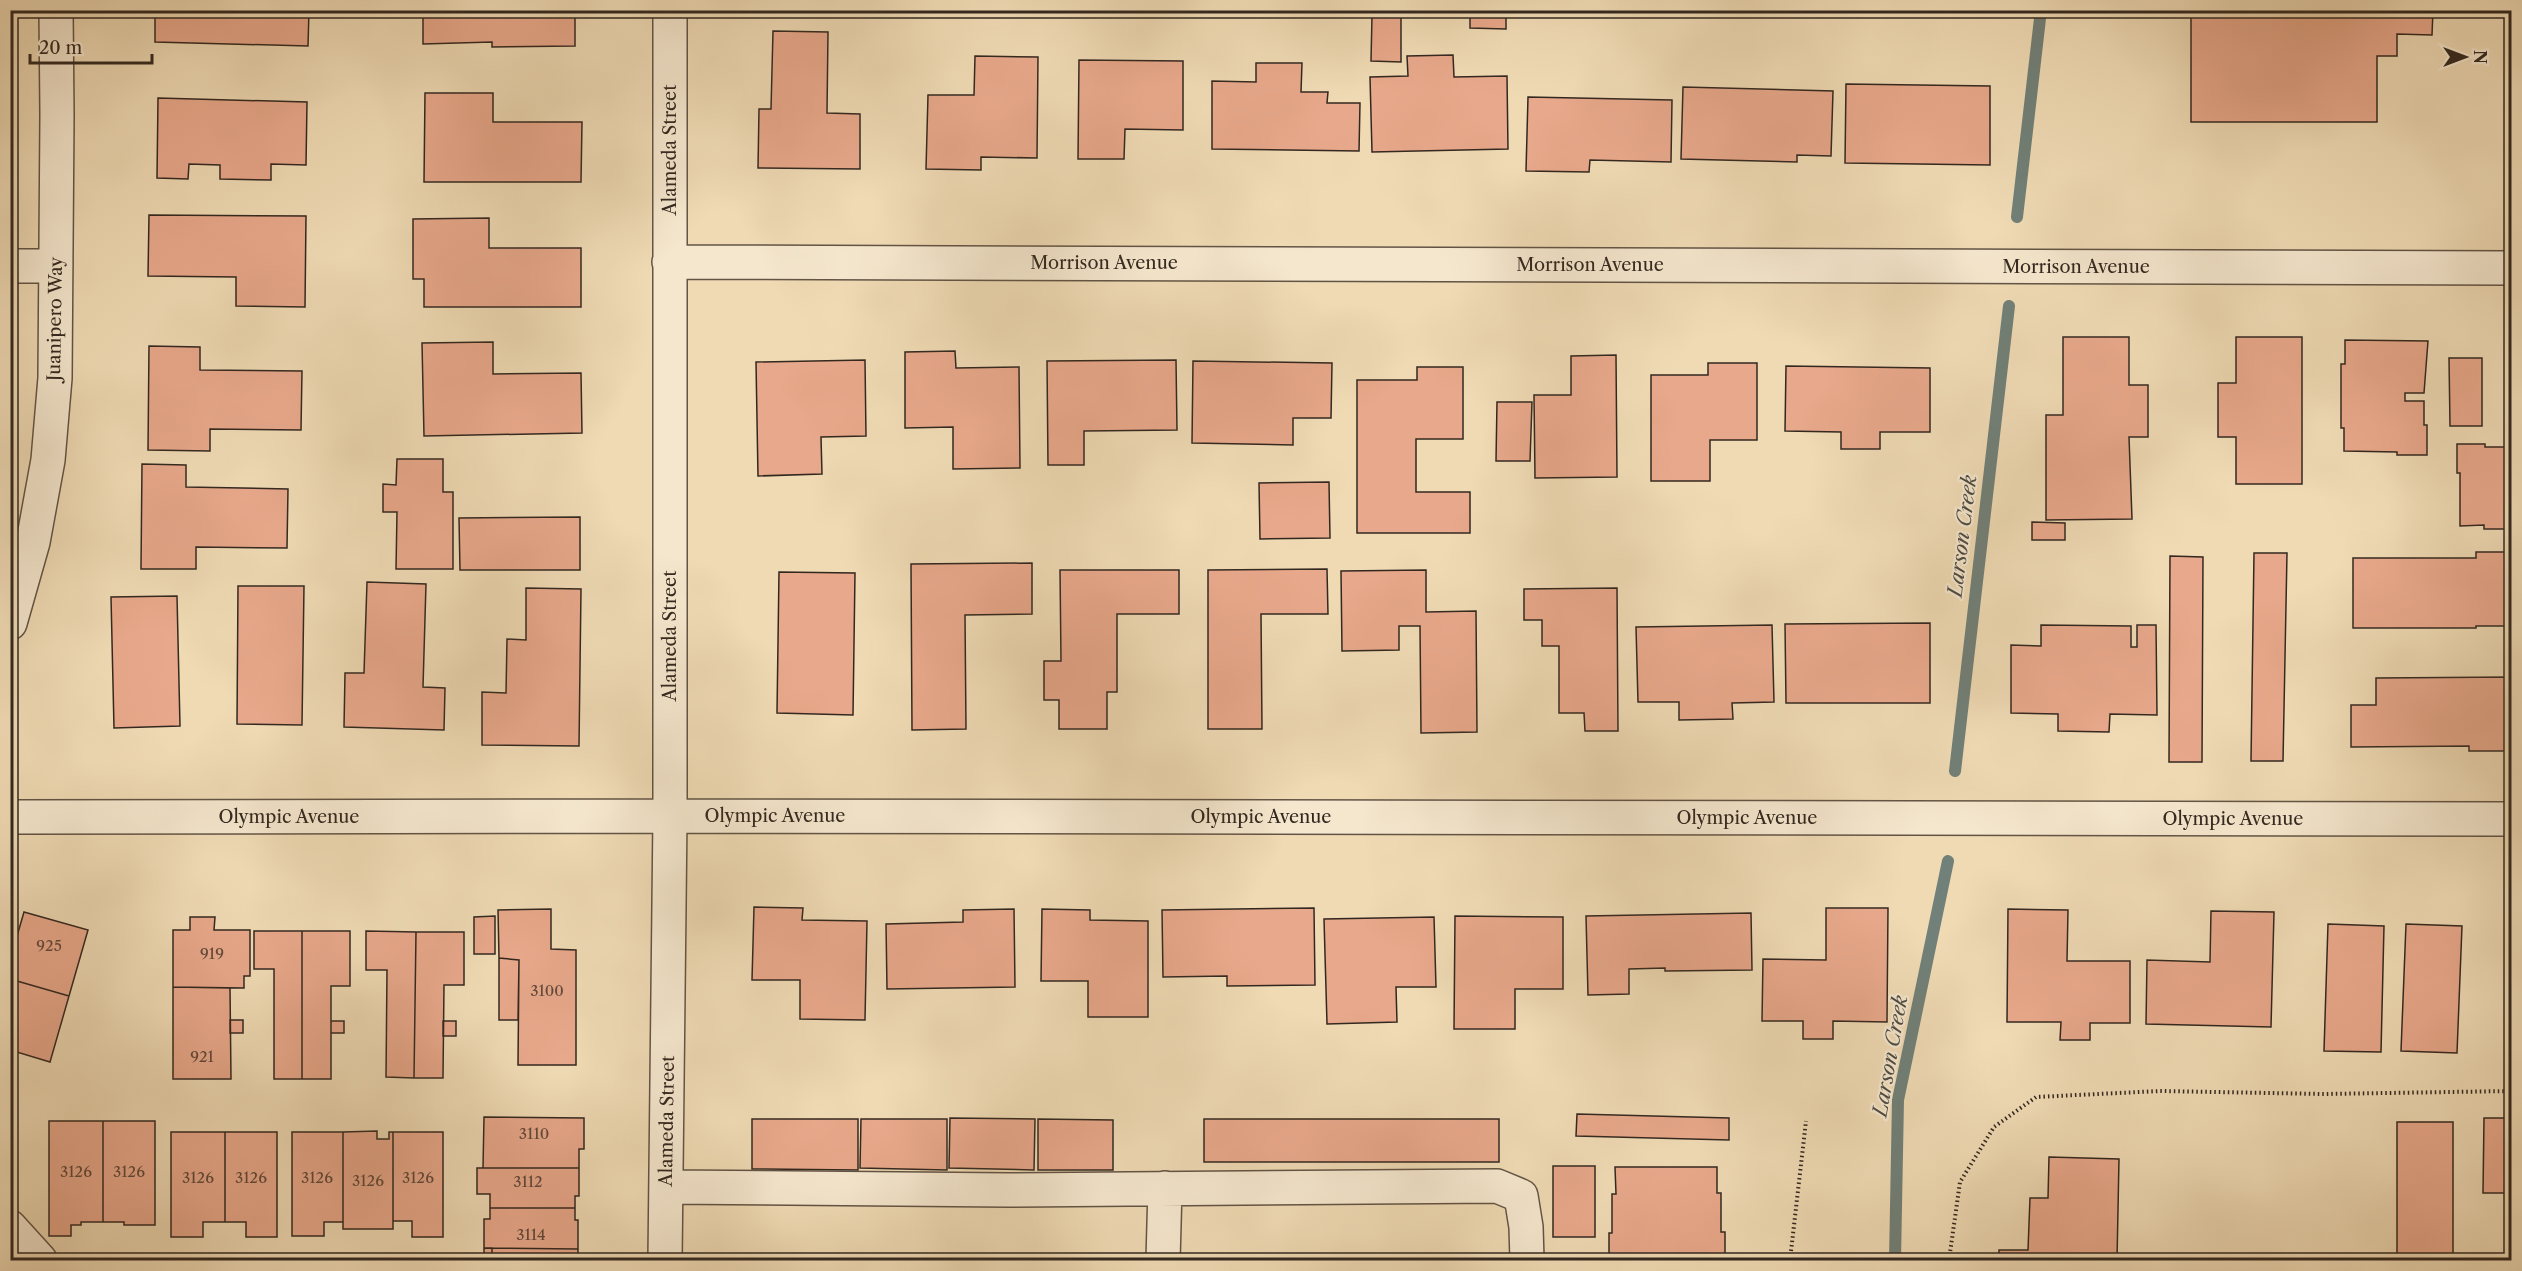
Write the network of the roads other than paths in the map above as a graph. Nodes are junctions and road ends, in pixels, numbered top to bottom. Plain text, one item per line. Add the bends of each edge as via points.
1 (56, 10) edge
2 (670, 10) edge
3 (669, 262) junction
4 (10, 266) edge
5 (56, 266) junction
6 (2511, 268) edge
7 (10, 623) edge
8 (670, 816) junction
9 (10, 817) edge
10 (2511, 819) edge
11 (666, 1187) junction
12 (1165, 1188) junction
13 (10, 1227) edge
14 (40, 1260) edge
15 (665, 1260) edge
16 (1163, 1260) edge
17 (1527, 1260) edge

1 - 5 street, Juanipero Way
2 - 3 street, Alameda Street
3 - 6 street, Morrison Avenue
3 - 8 street, Alameda Street
4 - 5 street
5 - 7 street, Juanipero Way via 55,378 48,460 33,542
8 - 9 street, Olympic Avenue
8 - 10 street, Olympic Avenue
8 - 11 street, Alameda Street
11 - 12 street
11 - 15 street, Alameda Street
12 - 16 street
12 - 17 street via 1497,1186 1521,1196
13 - 14 street

